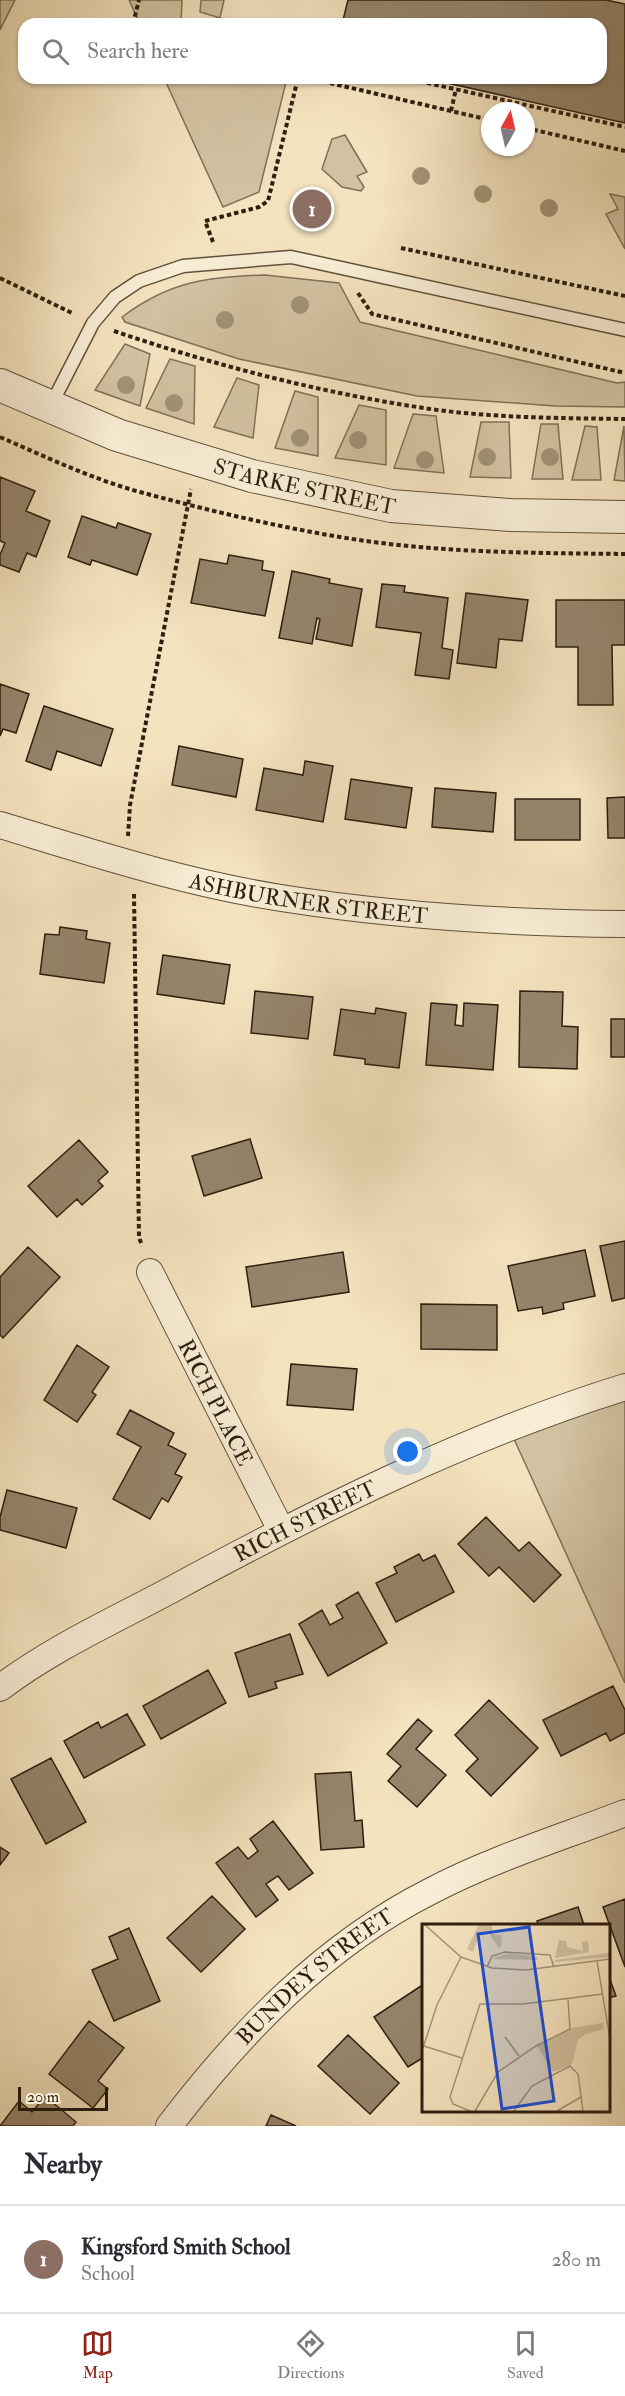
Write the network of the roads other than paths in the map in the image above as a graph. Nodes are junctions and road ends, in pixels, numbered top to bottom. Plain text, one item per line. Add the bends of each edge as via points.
1 (625, 330) edge
2 (0, 386) edge
3 (49, 408) junction
4 (625, 517) edge
5 (0, 825) edge
6 (625, 924) edge
7 (150, 1272) road end
8 (625, 1387) edge
9 (281, 1530) junction
10 (0, 1688) edge
11 (625, 1814) edge
12 (169, 2126) edge

1 - 3 lane via 291,257 183,266 139,281 114,297 93,323
2 - 3 street, STARKE STREET
3 - 4 street, STARKE STREET via 117,435 252,476 391,506 511,515
5 - 6 street, ASHBURNER STREET via 138,867 280,897 423,916
7 - 9 street, RICH PLACE
8 - 9 street, RICH STREET via 504,1430
9 - 10 street, RICH STREET via 74,1642
11 - 12 street, BUNDEY STREET via 507,1858 395,1910 326,1959 261,2017

